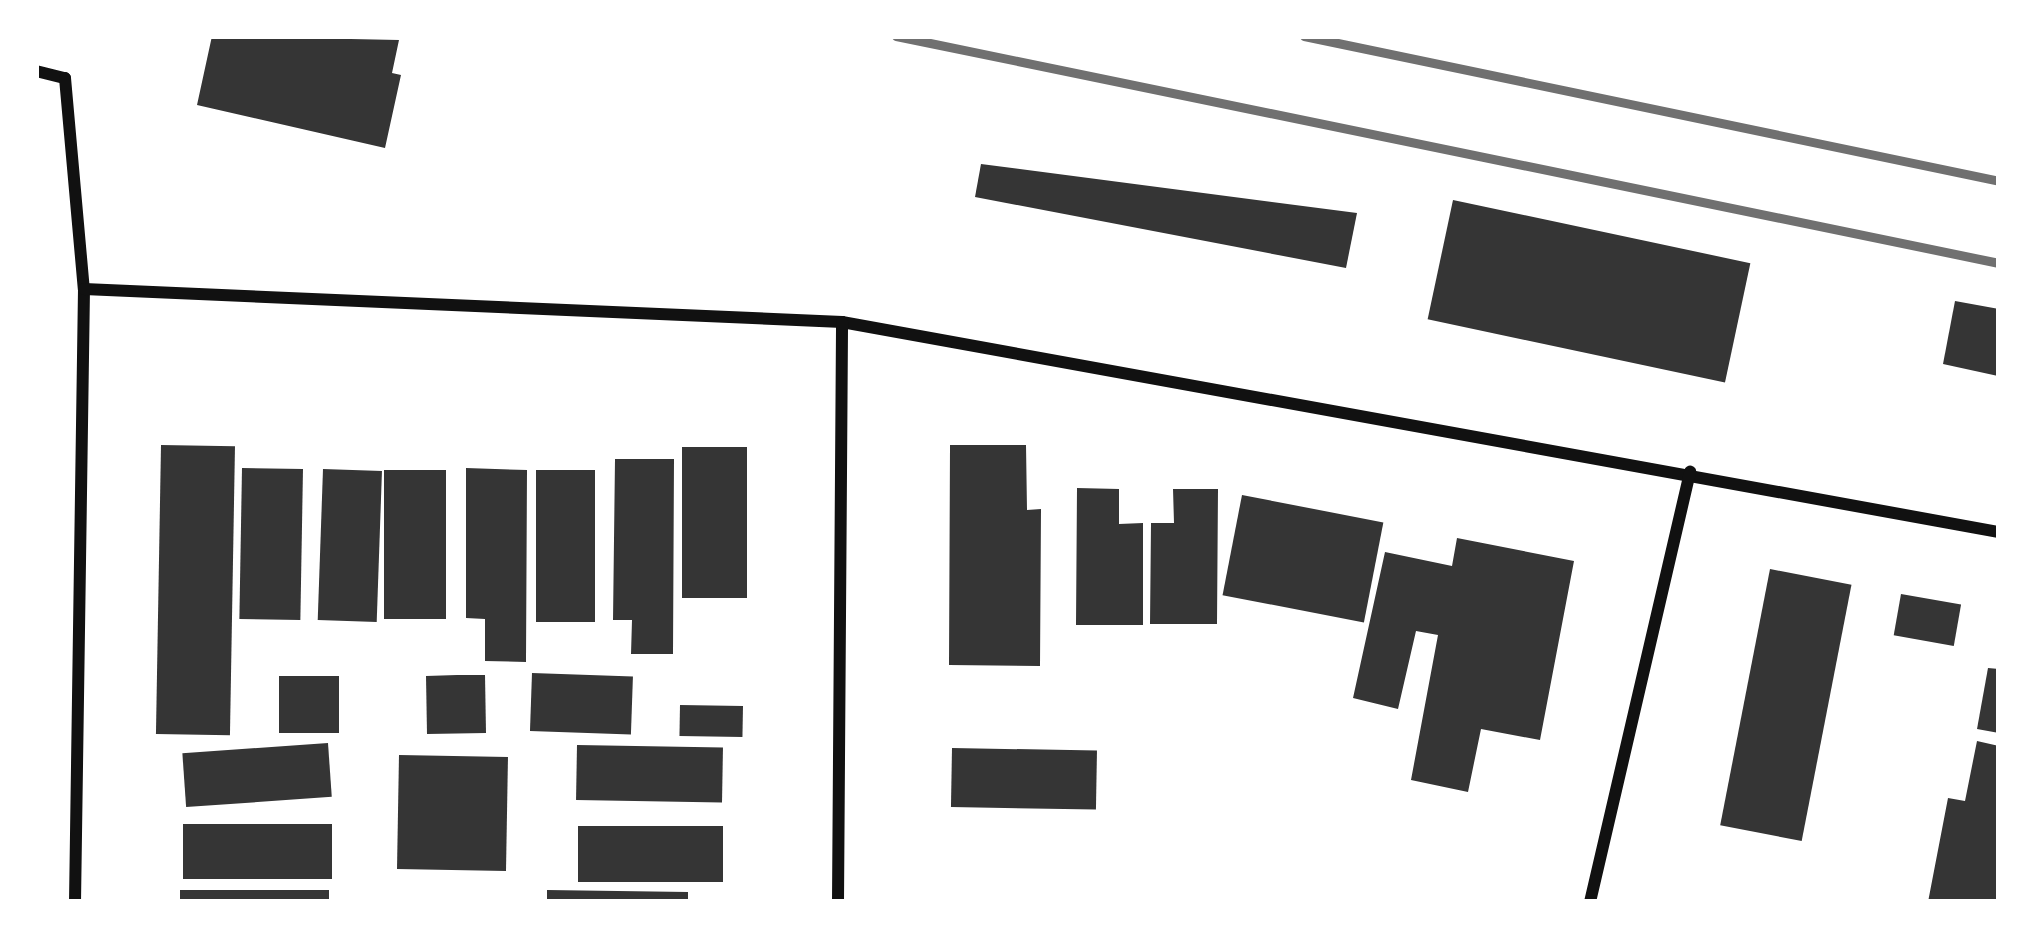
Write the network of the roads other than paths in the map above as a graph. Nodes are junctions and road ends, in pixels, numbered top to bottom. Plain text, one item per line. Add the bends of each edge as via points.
1 (36, 71) edge
2 (84, 289) junction
3 (842, 322) junction
4 (1690, 471) junction
5 (1999, 532) edge
6 (75, 902) edge
7 (838, 902) edge
8 (1590, 902) edge

1 - 2 street via 65,78
2 - 3 street
2 - 6 street
3 - 4 street
3 - 7 street
4 - 5 street
4 - 8 street

